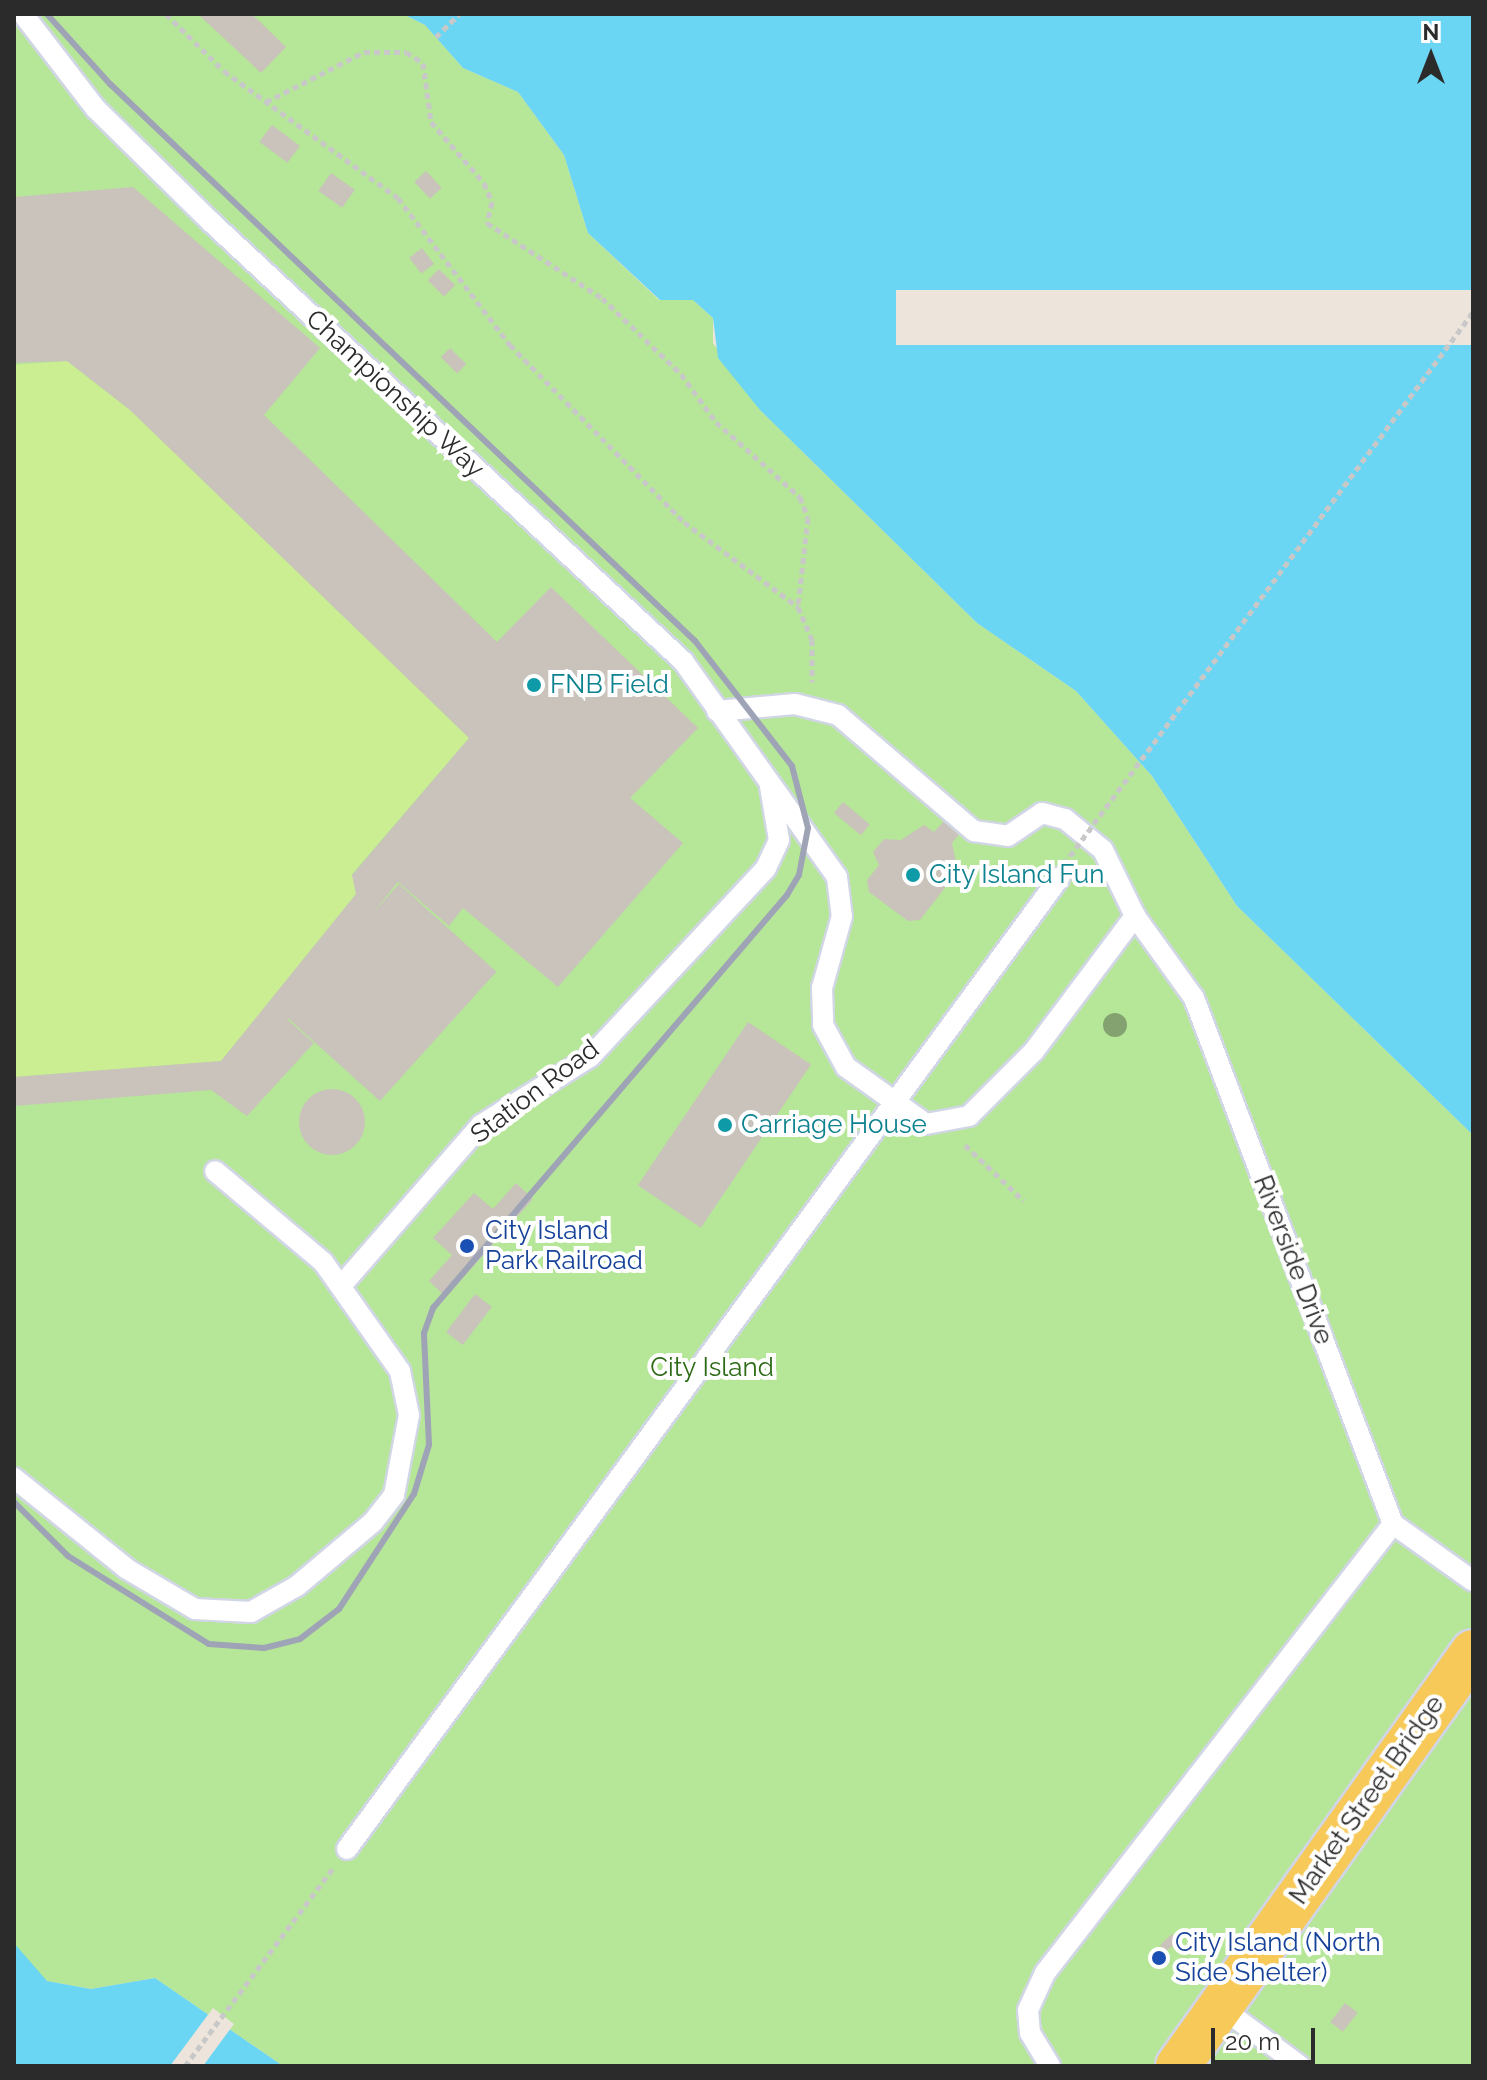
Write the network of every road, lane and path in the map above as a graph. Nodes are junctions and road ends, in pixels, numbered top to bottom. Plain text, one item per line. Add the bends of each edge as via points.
1 (23, 14) edge
2 (166, 14) edge
3 (459, 14) edge
4 (436, 37) dead end
5 (266, 102) junction
6 (1473, 312) edge
7 (798, 607) junction
8 (808, 707) junction
9 (717, 711) junction
10 (767, 774) junction
11 (1062, 871) joint
12 (1135, 916) junction
13 (897, 1103) junction
14 (944, 1125) junction
15 (215, 1171) dead end
16 (1024, 1201) dead end
17 (341, 1286) junction
18 (14, 1478) edge
19 (1393, 1524) junction
20 (1473, 1581) edge
21 (1473, 1652) edge
22 (347, 1849) joint
23 (1222, 2008) junction
24 (185, 2066) edge
25 (1050, 2066) edge
26 (1178, 2066) edge
27 (1300, 2066) edge

1 - 9 lane, Championship Way via 96,109 683,661
2 - 5 path
3 - 4 path
5 - 7 path via 398,198 510,345 684,522
5 - 7 path via 364,52 406,52 423,63 431,122 484,183 492,202 487,223 602,298 681,374 716,422 800,497 808,518
6 - 11 path, bridge
7 - 8 path via 812,640
8 - 9 lane
8 - 12 lane, Riverside Drive via 838,715 974,831 1008,836 1042,813 1065,819 1103,850
9 - 10 lane, Championship Way
10 - 13 lane, Championship Way via 837,877 842,916 822,988 831,1048
10 - 17 lane, Station Road via 779,840 766,868 590,1057 481,1125
11 - 13 lane
12 - 14 lane via 1034,1051 969,1116
12 - 19 lane, Riverside Drive via 1194,998
13 - 14 lane, Championship Way via 926,1124
13 - 22 lane
14 - 16 path
15 - 17 lane via 323,1262
17 - 18 lane via 400,1371 409,1415 394,1495 373,1522 297,1586 251,1612 195,1609 127,1569
19 - 20 lane
19 - 25 lane via 1045,1973 1028,2010 1030,2033
21 - 23 main road, Market Street Bridge
22 - 24 path
23 - 26 main road, Market Street Bridge
23 - 27 lane

